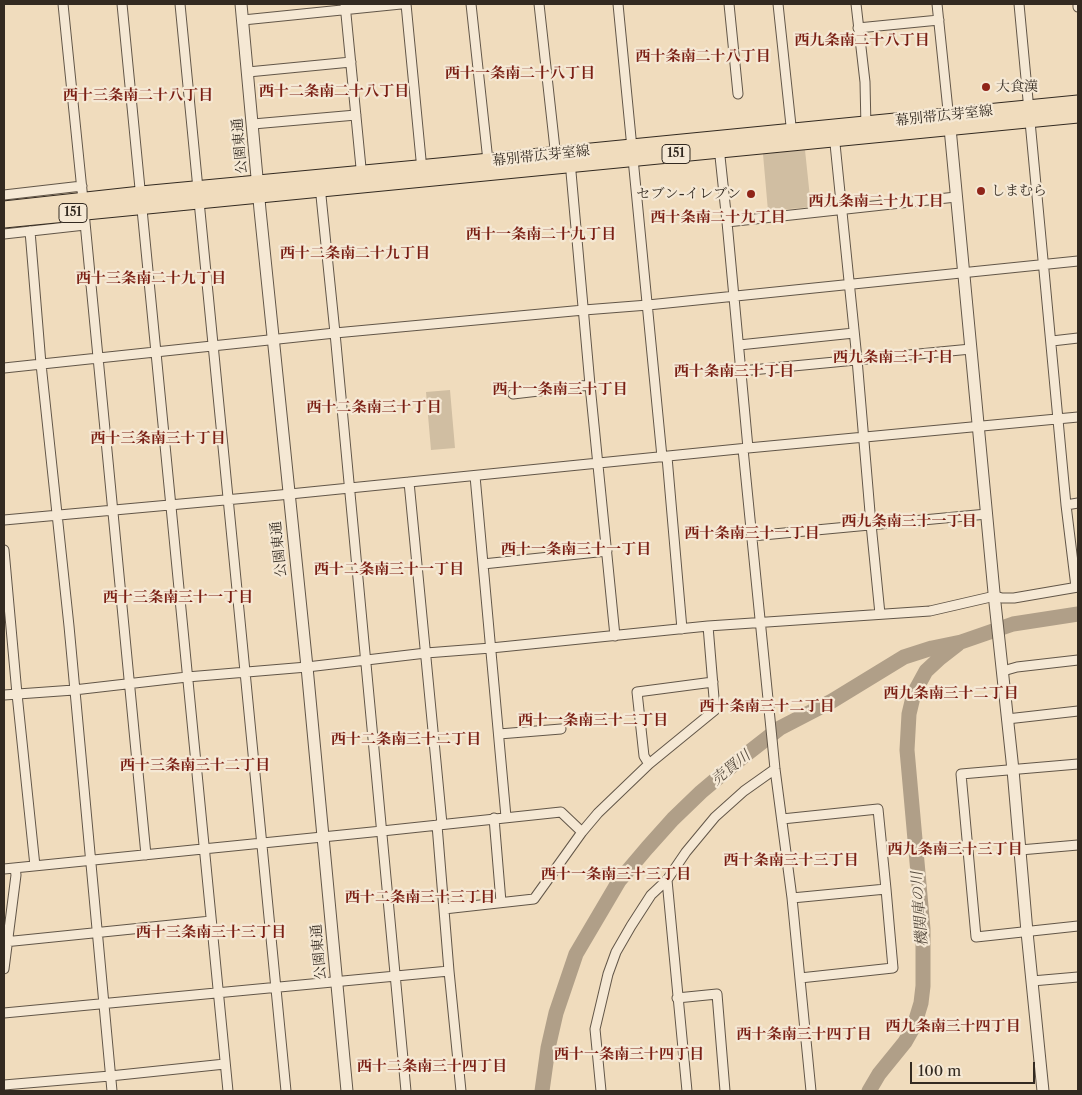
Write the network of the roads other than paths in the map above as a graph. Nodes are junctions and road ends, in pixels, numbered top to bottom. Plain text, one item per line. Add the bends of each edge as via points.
1 (63, 4) edge
2 (122, 4) edge
3 (180, 4) edge
4 (241, 4) edge
5 (401, 4) edge
6 (406, 4) edge
7 (471, 4) edge
8 (539, 4) edge
9 (618, 4) edge
10 (729, 4) edge
11 (778, 4) edge
12 (856, 4) edge
13 (937, 4) edge
14 (1019, 4) edge
15 (345, 7) edge
16 (243, 20) junction
17 (939, 20) junction
18 (858, 28) junction
19 (351, 62) junction
20 (248, 72) junction
21 (738, 94) dead end
22 (1078, 103) edge
23 (1030, 114) junction
24 (356, 115) junction
25 (1078, 115) edge
26 (949, 122) junction
27 (252, 124) junction
28 (866, 130) junction
29 (834, 133) junction
30 (792, 137) junction
31 (719, 144) junction
32 (633, 153) junction
33 (563, 160) junction
34 (488, 161) junction
35 (422, 174) junction
36 (362, 180) junction
37 (319, 184) junction
38 (259, 189) junction
39 (4, 194) edge
40 (199, 195) junction
41 (956, 197) junction
42 (142, 200) junction
43 (84, 206) junction
44 (4, 209) edge
45 (841, 209) junction
46 (4, 220) edge
47 (727, 222) junction
48 (30, 231) junction
49 (4, 234) edge
50 (1078, 261) edge
51 (1044, 265) junction
52 (964, 274) junction
53 (850, 285) junction
54 (734, 296) junction
55 (648, 305) junction
56 (584, 310) junction
57 (335, 333) junction
58 (854, 333) junction
59 (1078, 338) edge
60 (274, 340) junction
61 (1052, 341) junction
62 (739, 345) junction
63 (214, 346) junction
64 (971, 349) junction
65 (156, 352) junction
66 (98, 359) junction
67 (857, 359) junction
68 (41, 364) junction
69 (4, 368) edge
70 (741, 372) junction
71 (590, 385) junction
72 (513, 394) dead end
73 (1078, 416) edge
74 (1059, 418) junction
75 (979, 427) junction
76 (864, 438) junction
77 (745, 448) junction
78 (665, 457) junction
79 (598, 464) junction
80 (475, 476) junction
81 (409, 482) junction
82 (349, 488) junction
83 (289, 494) junction
84 (229, 500) junction
85 (1078, 503) edge
86 (171, 505) junction
87 (1066, 505) junction
88 (114, 510) junction
89 (987, 514) junction
90 (56, 516) junction
91 (4, 520) edge
92 (871, 524) junction
93 (752, 536) junction
94 (4, 550) edge
95 (607, 551) junction
96 (483, 564) junction
97 (1077, 587) edge
98 (995, 601) junction
99 (880, 614) junction
100 (760, 622) junction
101 (708, 626) junction
102 (682, 629) junction
103 (615, 636) junction
104 (491, 648) junction
105 (426, 653) junction
106 (365, 659) junction
107 (1078, 660) edge
108 (1002, 665) junction
109 (307, 667) junction
110 (245, 672) junction
111 (187, 678) junction
112 (713, 682) junction
113 (130, 684) junction
114 (74, 690) junction
115 (17, 694) junction
116 (4, 695) edge
117 (1078, 711) edge
118 (1007, 719) junction
119 (561, 729) dead end
120 (499, 734) junction
121 (649, 764) junction
122 (1078, 764) edge
123 (774, 767) junction
124 (1013, 770) junction
125 (506, 817) junction
126 (494, 818) junction
127 (782, 819) junction
128 (439, 825) junction
129 (382, 831) junction
130 (582, 832) junction
131 (323, 837) junction
132 (263, 843) junction
133 (1078, 845) edge
134 (204, 849) junction
135 (1020, 850) junction
136 (146, 854) junction
137 (90, 861) junction
138 (35, 866) junction
139 (15, 868) junction
140 (4, 869) edge
141 (667, 880) junction
142 (886, 889) junction
143 (792, 898) junction
144 (501, 902) junction
145 (444, 909) junction
146 (211, 921) junction
147 (1078, 926) edge
148 (1026, 932) junction
149 (97, 934) junction
150 (5, 942) edge
151 (4, 969) edge
152 (449, 971) junction
153 (394, 976) junction
154 (1078, 976) edge
155 (800, 978) junction
156 (1032, 981) junction
157 (337, 982) junction
158 (276, 988) junction
159 (219, 992) junction
160 (678, 998) junction
161 (104, 1004) junction
162 (4, 1013) edge
163 (225, 1064) junction
164 (110, 1076) junction
165 (4, 1085) edge
166 (112, 1091) edge
167 (228, 1091) edge
168 (286, 1091) edge
169 (347, 1091) edge
170 (406, 1091) edge
171 (461, 1091) edge
172 (601, 1091) edge
173 (687, 1091) edge
174 (725, 1091) edge
175 (811, 1091) edge
176 (1043, 1091) edge

1 - 43 street
2 - 42 street
3 - 40 street
4 - 16 street, 公園東通
5 - 15 street
6 - 35 street
7 - 34 street
8 - 33 street
9 - 32 street
10 - 21 street
11 - 30 street
12 - 18 street
13 - 17 street
14 - 23 street
15 - 16 street
15 - 19 street
16 - 20 street, 公園東通
17 - 18 street
17 - 26 street
18 - 28 street via 865,82
19 - 20 street
19 - 24 street
20 - 27 street, 公園東通
22 - 23 main road, 幕別帯広芽室線 / 151
23 - 25 main road, 幕別帯広芽室線 / 151
23 - 26 main road, 幕別帯広芽室線 / 151
23 - 51 street
24 - 27 street
24 - 36 street
26 - 28 main road, 幕別帯広芽室線 / 151
26 - 41 street
27 - 38 street, 公園東通
28 - 29 main road, 幕別帯広芽室線 / 151
29 - 30 main road, 幕別帯広芽室線 / 151
29 - 45 street
30 - 31 main road, 幕別帯広芽室線 / 151
31 - 32 main road, 幕別帯広芽室線 / 151
31 - 47 street
32 - 33 main road, 幕別帯広芽室線 / 151
32 - 55 street
33 - 34 main road, 幕別帯広芽室線 / 151
33 - 35 main road, 幕別帯広芽室線 / 151
33 - 56 street
34 - 35 main road, 幕別帯広芽室線 / 151
35 - 36 main road, 幕別帯広芽室線 / 151
36 - 37 main road, 幕別帯広芽室線 / 151
37 - 38 main road, 幕別帯広芽室線 / 151
37 - 57 street
38 - 40 main road, 幕別帯広芽室線 / 151
38 - 60 street, 公園東通
39 - 43 street
40 - 42 main road, 幕別帯広芽室線 / 151
40 - 63 street
41 - 45 street
41 - 52 street
42 - 43 main road, 幕別帯広芽室線 / 151
42 - 65 street
43 - 44 main road, 幕別帯広芽室線 / 151
43 - 46 main road, 幕別帯広芽室線 / 151
43 - 48 street
43 - 66 street
45 - 47 street
45 - 53 street
47 - 54 street
48 - 49 street
48 - 68 street
50 - 51 street
51 - 52 street
51 - 61 street
52 - 53 street
52 - 64 street
53 - 54 street
53 - 58 street
54 - 55 street
54 - 62 street
55 - 56 street
55 - 78 street
56 - 57 street
56 - 71 street
57 - 60 street
57 - 82 street
58 - 62 street
58 - 67 street
59 - 61 street
60 - 63 street
60 - 83 street, 公園東通
61 - 74 street
62 - 70 street
63 - 65 street
63 - 84 street
64 - 67 street
64 - 75 street
65 - 66 street
65 - 86 street
66 - 68 street
66 - 88 street
67 - 70 street
67 - 76 street
68 - 69 street
68 - 90 street
70 - 77 street
71 - 72 street
71 - 79 street
73 - 74 street
74 - 75 street
74 - 87 street
75 - 76 street
75 - 89 street
76 - 77 street
76 - 92 street
77 - 78 street
77 - 93 street
78 - 79 street
78 - 102 street
79 - 80 street
79 - 95 street
80 - 81 street
80 - 96 street
81 - 82 street
81 - 105 street
82 - 83 street
82 - 106 street
83 - 84 street
83 - 109 street, 公園東通
84 - 86 street
84 - 110 street
85 - 87 street
86 - 88 street
86 - 111 street
87 - 97 street
88 - 90 street
88 - 113 street
89 - 92 street
89 - 98 street
90 - 91 street
90 - 114 street
92 - 93 street
92 - 99 street
93 - 100 street
94 - 115 street
95 - 96 street
95 - 103 street
96 - 104 street
97 - 98 street
98 - 99 street via 930,611
98 - 108 street
99 - 100 street
100 - 101 street
100 - 123 street
101 - 102 street
101 - 112 street
102 - 103 street
103 - 104 street
104 - 105 street
104 - 120 street
105 - 106 street
105 - 128 street
106 - 109 street
106 - 129 street
107 - 108 street via 1018,667
108 - 118 street
109 - 110 street
109 - 131 street, 公園東通
110 - 111 street
110 - 132 street
111 - 113 street
111 - 134 street
112 - 121 street via 715,710
112 - 121 street via 637,692 644,756
113 - 114 street
113 - 136 street
114 - 115 street
114 - 137 street
115 - 116 street
115 - 138 street
117 - 118 street
118 - 124 street
119 - 120 street
120 - 125 street
121 - 130 street
122 - 124 street
123 - 127 street
123 - 141 street via 715,817
124 - 135 street
124 - 148 street via 961,774 976,937
125 - 126 street
125 - 130 street via 561,812
126 - 128 street
126 - 144 street
127 - 142 street via 878,809
127 - 143 street
128 - 129 street
128 - 145 street
129 - 131 street
129 - 153 street
130 - 144 street via 534,899
131 - 132 street
131 - 157 street, 公園東通
132 - 134 street
132 - 158 street
133 - 135 street
134 - 136 street
134 - 146 street
135 - 148 street
136 - 137 street
137 - 138 street
137 - 149 street
138 - 139 street
139 - 140 street
139 - 150 street
141 - 160 street
141 - 172 street via 651,895 631,926 608,974 595,1029
142 - 143 street
142 - 155 street via 893,968
143 - 155 street
144 - 145 street
145 - 152 street
146 - 149 street
146 - 159 street
147 - 148 street
148 - 156 street
149 - 150 street
149 - 161 street
150 - 151 street
152 - 153 street
152 - 171 street
153 - 157 street
153 - 170 street
154 - 156 street
155 - 175 street
156 - 176 street
157 - 158 street
157 - 169 street, 公園東通
158 - 159 street
158 - 168 street
159 - 161 street
159 - 163 street
160 - 173 street
160 - 174 street via 717,994
161 - 162 street
161 - 164 street
163 - 164 street
163 - 167 street
164 - 165 street
164 - 166 street

